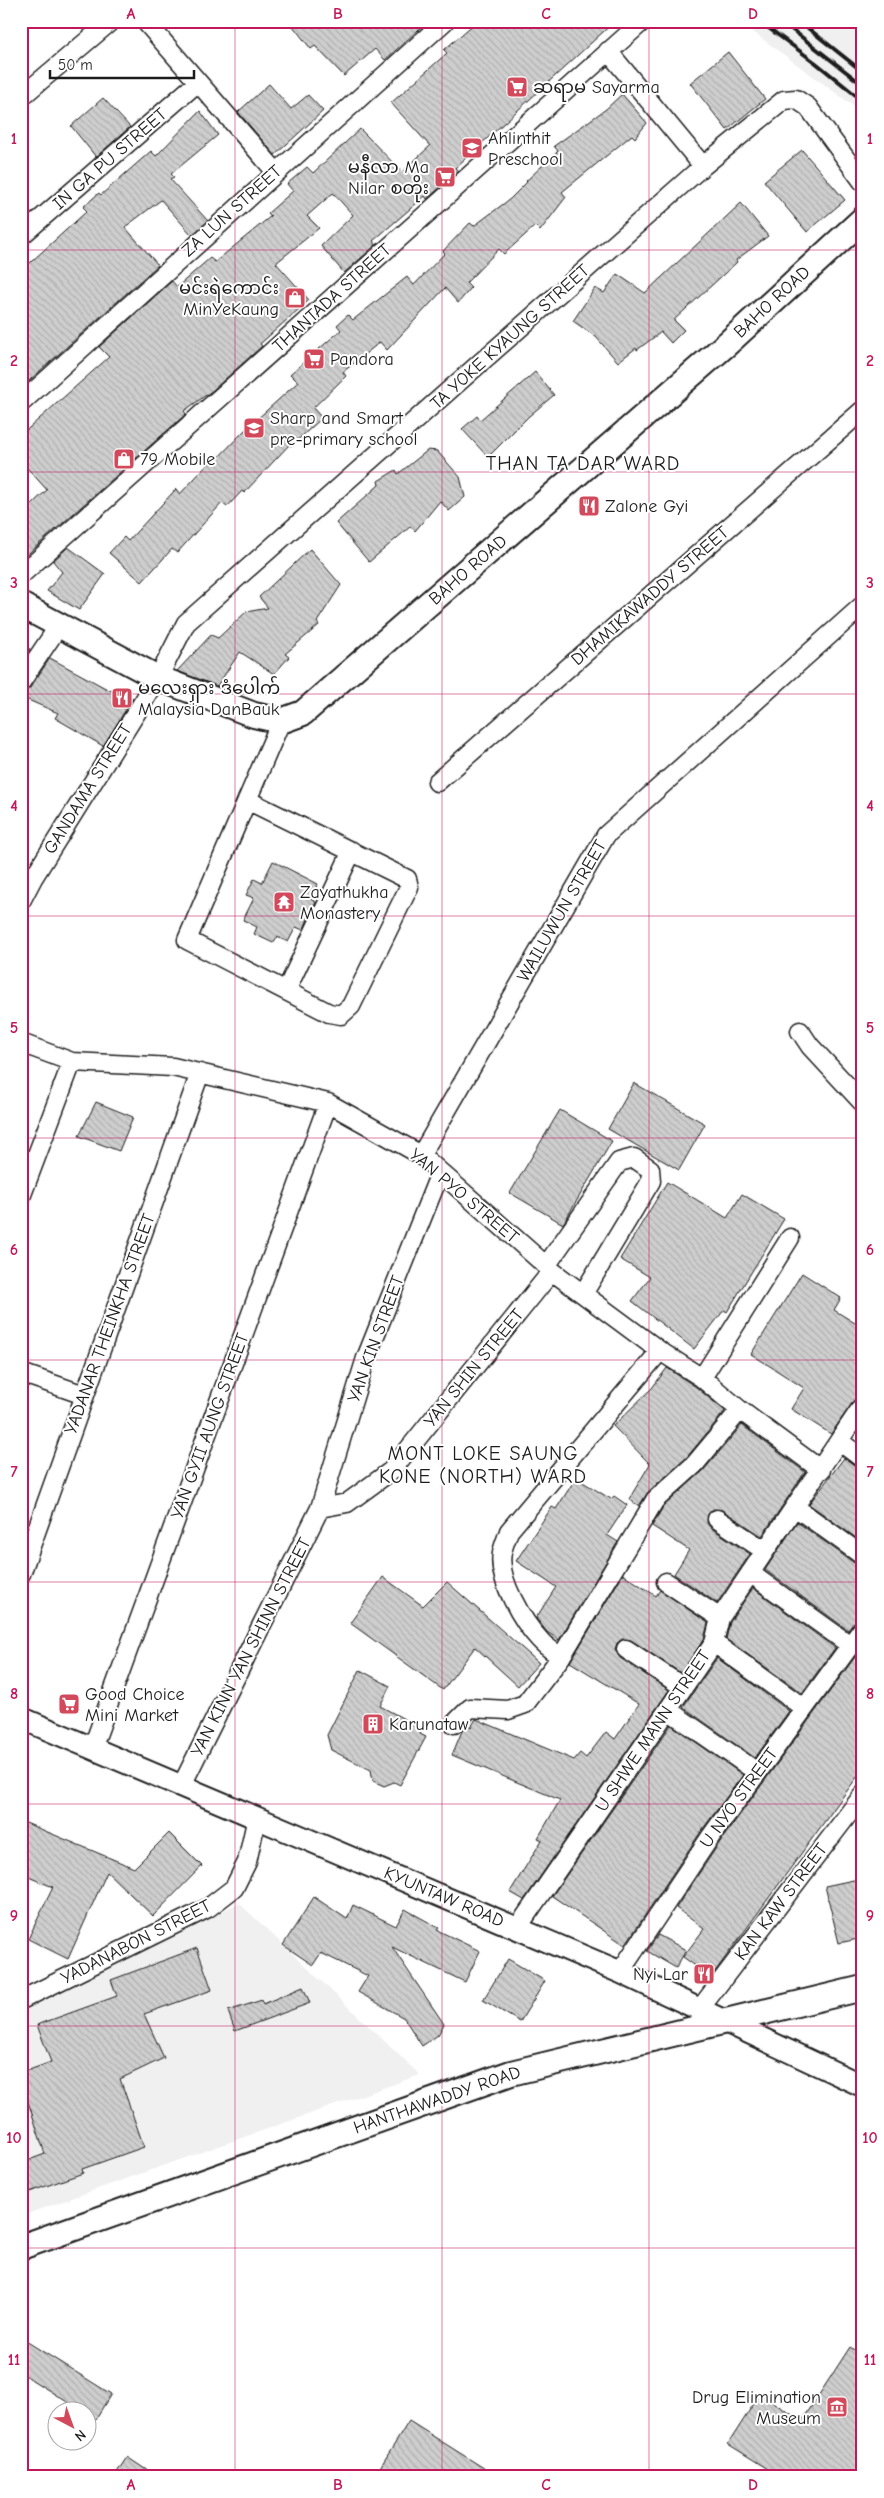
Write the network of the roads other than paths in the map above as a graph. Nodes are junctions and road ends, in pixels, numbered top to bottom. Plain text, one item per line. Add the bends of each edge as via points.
1 (111, 21) edge
2 (145, 21) edge
3 (445, 21) edge
4 (637, 23) edge
5 (608, 51) junction
6 (198, 82) junction
7 (21, 97) edge
8 (703, 166) junction
9 (276, 172) junction
10 (863, 182) edge
11 (863, 219) edge
12 (21, 236) edge
13 (21, 403) edge
14 (863, 410) edge
15 (21, 575) edge
16 (21, 605) edge
17 (863, 605) edge
18 (58, 626) junction
19 (158, 678) junction
20 (21, 682) edge
21 (281, 721) junction
22 (437, 782) dead end
23 (247, 800) junction
24 (352, 851) junction
25 (21, 901) edge
26 (286, 991) junction
27 (800, 1031) dead end
28 (21, 1043) edge
29 (72, 1062) junction
30 (200, 1073) junction
31 (863, 1103) edge
32 (328, 1104) junction
33 (420, 1155) junction
34 (440, 1173) junction
35 (21, 1197) edge
36 (790, 1238) dead end
37 (549, 1269) junction
38 (583, 1294) junction
39 (660, 1351) junction
40 (21, 1372) edge
41 (702, 1378) junction
42 (84, 1395) junction
43 (863, 1405) edge
44 (740, 1410) junction
45 (839, 1441) junction
46 (863, 1458) edge
47 (821, 1470) junction
48 (795, 1507) junction
49 (320, 1508) junction
50 (717, 1519) dead end
51 (765, 1551) junction
52 (863, 1556) edge
53 (750, 1573) junction
54 (21, 1574) edge
55 (666, 1582) dead end
56 (720, 1618) junction
57 (863, 1628) edge
58 (714, 1643) junction
59 (850, 1645) junction
60 (626, 1648) dead end
61 (561, 1657) junction
62 (683, 1687) junction
63 (804, 1708) junction
64 (668, 1710) junction
65 (21, 1718) edge
66 (454, 1724) dead end
67 (92, 1749) junction
68 (757, 1772) junction
69 (182, 1785) junction
70 (863, 1794) edge
71 (257, 1817) junction
72 (518, 1928) junction
73 (620, 1972) junction
74 (863, 1988) edge
75 (21, 2000) edge
76 (699, 2010) junction
77 (724, 2020) junction
78 (863, 2086) edge
79 (21, 2247) edge

1 - 7 street
2 - 6 street
3 - 9 street, ZA LUN STREET
4 - 5 street, THANTADA STREET
5 - 8 street
5 - 15 street, THANTADA STREET
6 - 9 street
6 - 12 street, IN GA PU STREET
8 - 10 street, TA YOKE KYAUNG STREET via 784,100 796,99 808,107
8 - 19 street, TA YOKE KYAUNG STREET via 186,623
9 - 13 street, ZA LUN STREET
11 - 21 main road, BAHO ROAD via 700,368 310,707
14 - 22 street, DHAMIKAWADDY STREET
16 - 18 main road
17 - 33 street, WAILUWUN STREET via 606,835
18 - 19 main road
18 - 20 street
19 - 21 main road via 254,715
19 - 25 street, GANDAMA STREET
21 - 23 street
23 - 24 street
23 - 26 street via 187,940
24 - 26 street
24 - 26 street via 407,879 404,896 351,1006 341,1015 329,1013
27 - 31 street
28 - 29 street, YAN PYO STREET
29 - 30 street, YAN PYO STREET via 173,1067
29 - 35 street
30 - 32 street, YAN PYO STREET
30 - 42 street, YADANAR THEINKHA STREET
32 - 33 street, YAN PYO STREET
32 - 67 street, YAN GYII AUNG STREET
33 - 34 street, YAN PYO STREET
34 - 37 street, YAN PYO STREET
34 - 49 street, YAN KIN STREET via 366,1358
36 - 41 street
37 - 38 street, YAN PYO STREET
37 - 38 street, YAN SHIN STREET via 619,1162 634,1158 650,1169 651,1181
37 - 49 street, YAN SHIN STREET via 391,1470 347,1503
38 - 39 street, YAN PYO STREET
39 - 41 street, YAN PYO STREET
39 - 61 street via 509,1531 501,1570 508,1589 541,1641
40 - 42 street
41 - 44 street, YAN PYO STREET
42 - 54 street, YADANAR THEINKHA STREET
43 - 45 street, U SHWE MANN STREET
44 - 47 street, YAN PYO STREET
44 - 61 street via 695,1464 655,1500
45 - 46 street
45 - 47 street, U SHWE MANN STREET
47 - 48 street, U SHWE MANN STREET
48 - 51 street, U SHWE MANN STREET
48 - 52 street
49 - 69 street, YAN KINN YAN SHINN STREET
50 - 51 street
51 - 53 street, U SHWE MANN STREET
53 - 56 street, U SHWE MANN STREET
53 - 59 street
55 - 56 street
56 - 58 street, U SHWE MANN STREET
57 - 59 street, U NYO STREET
58 - 62 street, U SHWE MANN STREET
58 - 63 street
59 - 63 street, U NYO STREET
60 - 62 street
61 - 66 street via 525,1704 508,1710 470,1708
62 - 64 street, U SHWE MANN STREET
63 - 68 street, U NYO STREET
64 - 68 street
64 - 72 street, U SHWE MANN STREET
65 - 67 street, KYUNTAW ROAD
67 - 69 street, KYUNTAW ROAD
68 - 73 street, U NYO STREET
69 - 71 street, KYUNTAW ROAD
70 - 76 street, KAN KAW STREET
71 - 72 street, KYUNTAW ROAD
71 - 75 street, YADANABON STREET via 247,1862 234,1888 208,1908
72 - 73 street, KYUNTAW ROAD
73 - 76 street, KYUNTAW ROAD
74 - 77 main road, HANTHAWADDY ROAD
76 - 77 street, KYUNTAW ROAD
77 - 78 street, KYUNTAW ROAD
77 - 79 main road, HANTHAWADDY ROAD via 511,2073

